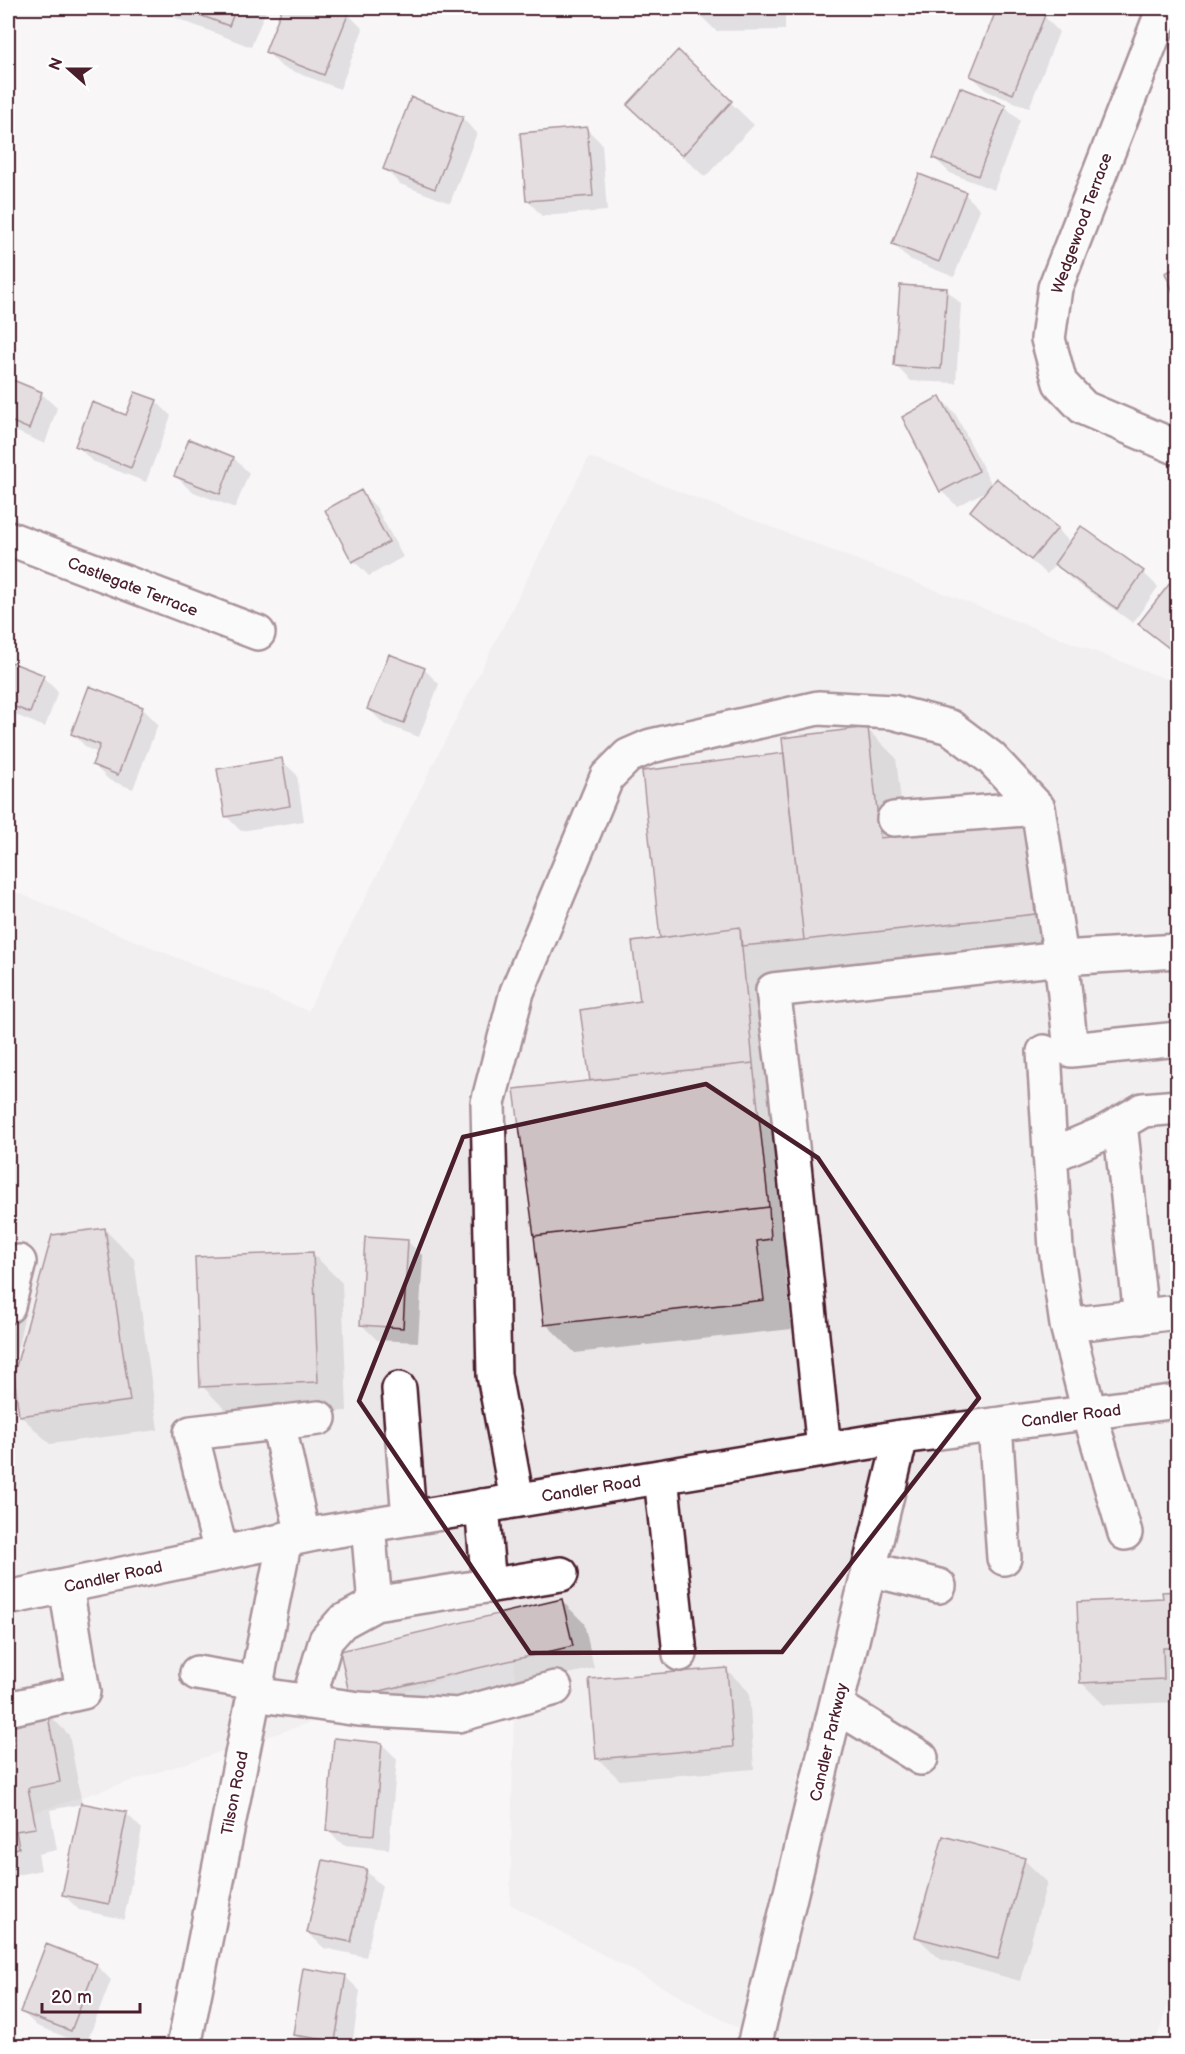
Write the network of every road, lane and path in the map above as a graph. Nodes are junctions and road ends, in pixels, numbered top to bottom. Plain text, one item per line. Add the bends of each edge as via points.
1 (1164, 8) edge
2 (1178, 448) edge
3 (8, 538) edge
4 (258, 633) dead end
5 (1038, 808) junction
6 (894, 819) dead end
7 (1178, 951) edge
8 (1061, 958) junction
9 (1178, 1038) edge
10 (1044, 1052) dead end
11 (1177, 1108) edge
12 (1120, 1123) junction
13 (1050, 1156) junction
14 (19, 1262) dead end
15 (8, 1306) edge
16 (1178, 1312) edge
17 (1141, 1317) junction
18 (1067, 1325) junction
19 (399, 1389) dead end
20 (1178, 1401) edge
21 (1089, 1412) junction
22 (319, 1418) dead end
23 (278, 1422) junction
24 (995, 1425) junction
25 (901, 1437) junction
26 (824, 1449) junction
27 (661, 1477) junction
28 (517, 1500) junction
29 (482, 1506) junction
30 (409, 1518) junction
31 (368, 1525) junction
32 (1125, 1533) dead end
33 (294, 1538) junction
34 (220, 1553) junction
35 (1004, 1558) dead end
36 (869, 1569) junction
37 (561, 1574) dead end
38 (66, 1586) junction
39 (489, 1586) junction
40 (939, 1586) dead end
41 (8, 1598) edge
42 (375, 1604) junction
43 (680, 1654) dead end
44 (197, 1673) dead end
45 (255, 1688) junction
46 (555, 1688) dead end
47 (308, 1702) junction
48 (837, 1706) junction
49 (8, 1709) edge
50 (921, 1758) dead end
51 (184, 2046) edge
52 (754, 2046) edge

1 - 2 street, Wedgewood Terrace via 1055,288 1048,339 1060,383 1084,408
3 - 4 street, Castlegate Terrace
5 - 6 street
5 - 8 street
5 - 28 street via 991,758 950,727 892,712 818,708 708,732 628,756 608,777 517,992 488,1103 494,1375
7 - 8 street
8 - 9 street via 1071,1050
8 - 26 street via 773,990
10 - 13 street
11 - 12 street via 1143,1110
12 - 13 street
12 - 17 street
13 - 18 street via 1056,1249
14 - 15 street
16 - 17 street
17 - 18 street
18 - 21 street
19 - 30 street
20 - 21 street, Candler Road
21 - 24 street, Candler Road
21 - 32 street
22 - 23 street
23 - 33 street
23 - 34 street via 191,1433
24 - 25 street, Candler Road
24 - 35 street
25 - 26 street, Candler Road
25 - 36 street, Candler Parkway
26 - 27 street, Candler Road
27 - 28 street, Candler Road
27 - 43 street
28 - 29 street, Candler Road
29 - 30 street, Candler Road
29 - 39 street
30 - 31 street, Candler Road
31 - 33 street, Candler Road
31 - 42 street
33 - 34 street, Candler Road
33 - 45 street, Tilson Road
34 - 38 street, Candler Road
36 - 40 street
36 - 48 street, Candler Parkway
37 - 39 street
38 - 41 street, Candler Road
38 - 49 street via 83,1692
39 - 42 street
42 - 47 street via 342,1622 326,1640
44 - 45 street
45 - 47 street
45 - 51 street, Tilson Road
46 - 47 street via 458,1715
48 - 50 street
48 - 52 street, Candler Parkway

